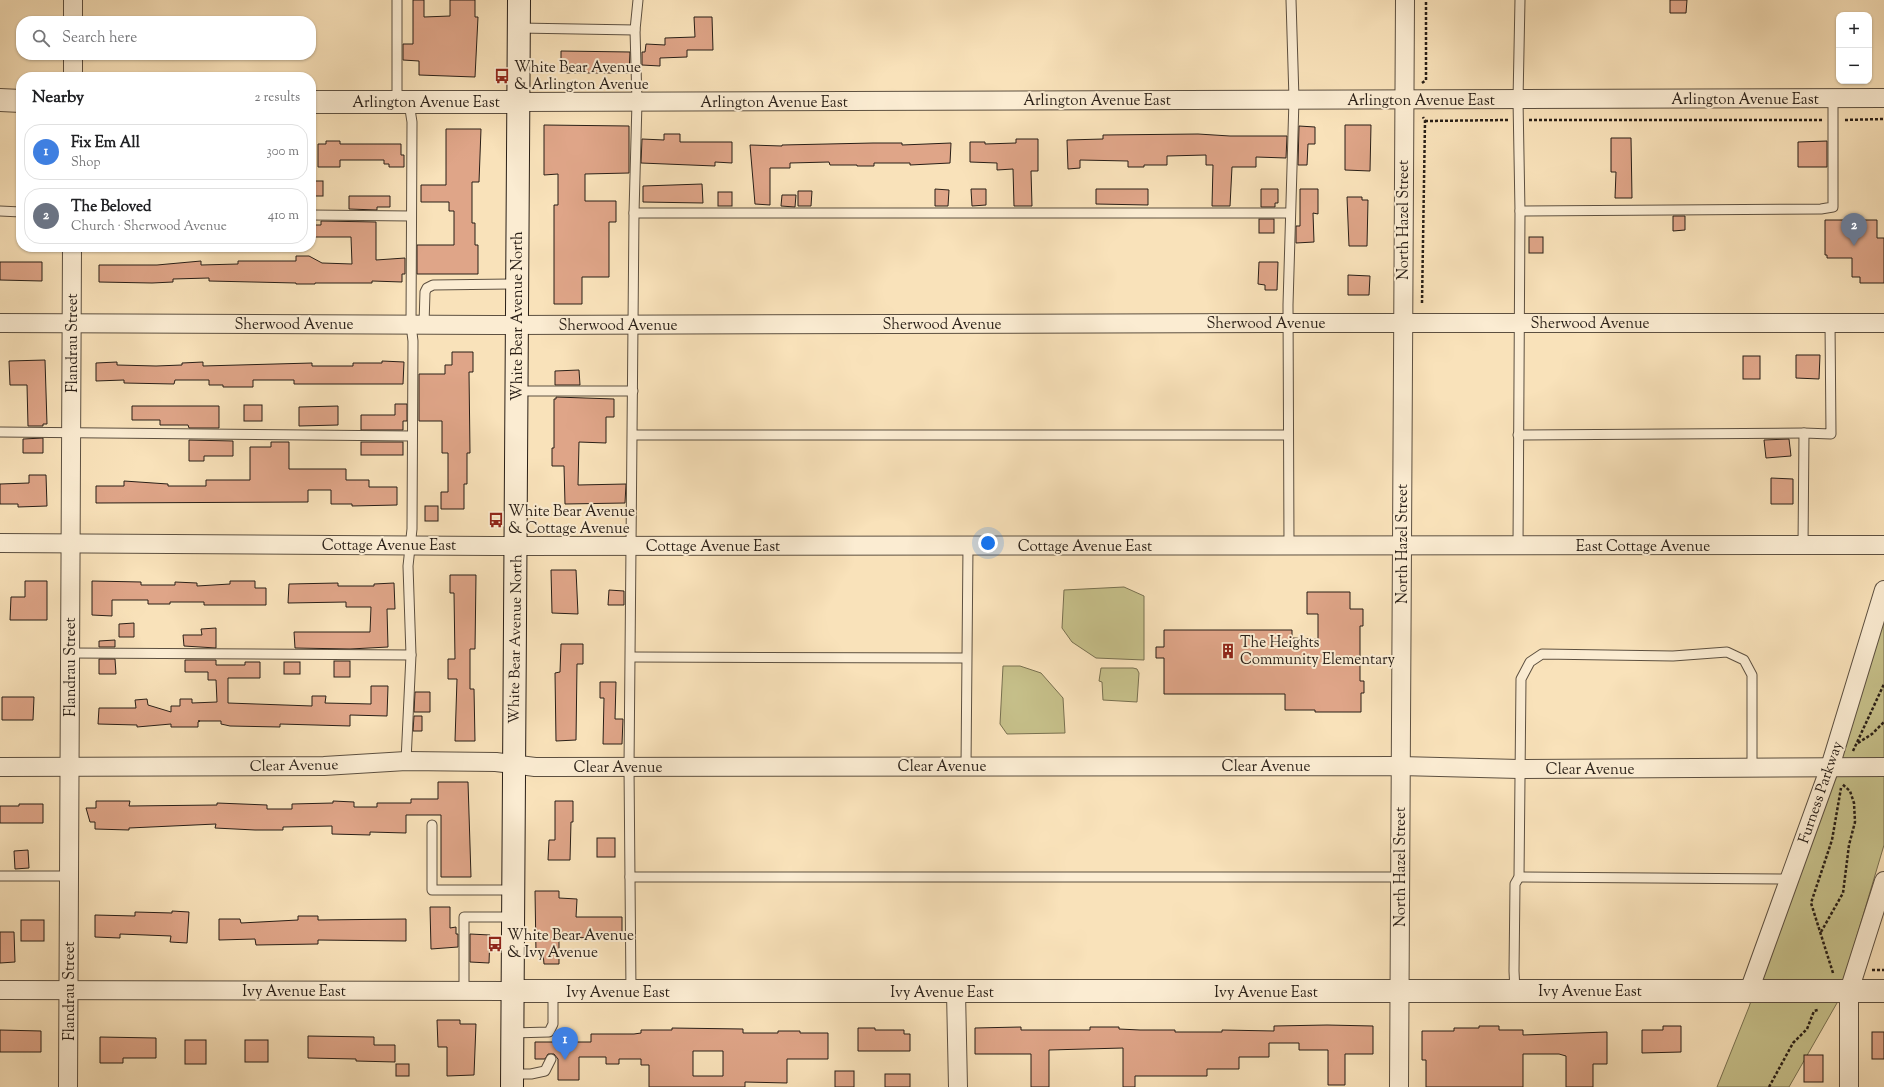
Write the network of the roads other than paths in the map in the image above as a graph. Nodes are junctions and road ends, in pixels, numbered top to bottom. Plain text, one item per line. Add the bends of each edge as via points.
1 (73, 0) edge
2 (397, 0) edge
3 (519, 0) edge
4 (638, 0) edge
5 (1291, 0) edge
6 (1404, 0) edge
7 (1520, 0) edge
8 (73, 16) edge
9 (519, 28) junction
10 (635, 30) junction
11 (73, 60) edge
12 (73, 72) edge
13 (1833, 98) junction
14 (1884, 98) edge
15 (1294, 99) junction
16 (0, 100) edge
17 (1404, 100) junction
18 (1518, 100) junction
19 (16, 101) edge
20 (316, 102) edge
21 (519, 102) junction
22 (637, 102) junction
23 (403, 103) junction
24 (0, 211) edge
25 (1520, 211) junction
26 (16, 212) edge
27 (634, 212) junction
28 (1290, 213) junction
29 (316, 215) edge
30 (411, 216) junction
31 (72, 252) edge
32 (517, 284) junction
33 (1288, 322) junction
34 (1519, 322) junction
35 (0, 323) edge
36 (72, 323) junction
37 (1830, 323) junction
38 (1884, 323) edge
39 (1403, 324) junction
40 (418, 325) junction
41 (517, 325) junction
42 (633, 325) junction
43 (517, 391) junction
44 (633, 391) junction
45 (0, 432) edge
46 (71, 432) junction
47 (1804, 433) junction
48 (412, 436) junction
49 (633, 436) junction
50 (1288, 436) junction
51 (1518, 436) junction
52 (0, 543) edge
53 (71, 544) junction
54 (1289, 545) junction
55 (409, 546) junction
56 (516, 546) junction
57 (632, 546) junction
58 (968, 546) junction
59 (1401, 546) junction
60 (1518, 546) junction
61 (1803, 546) junction
62 (1884, 546) edge
63 (1884, 590) edge
64 (70, 653) junction
65 (411, 655) junction
66 (631, 657) junction
67 (966, 658) junction
68 (406, 761) junction
69 (513, 764) junction
70 (0, 766) edge
71 (966, 766) junction
72 (1400, 766) junction
73 (70, 767) junction
74 (1884, 767) edge
75 (630, 768) junction
76 (1752, 769) junction
77 (1519, 770) junction
78 (1836, 772) junction
79 (432, 825) dead end
80 (0, 876) edge
81 (70, 876) junction
82 (630, 877) junction
83 (1519, 877) junction
84 (1400, 878) junction
85 (1790, 879) junction
86 (1884, 881) edge
87 (512, 890) junction
88 (512, 917) junction
89 (0, 990) edge
90 (69, 990) junction
91 (464, 991) junction
92 (512, 991) junction
93 (1399, 991) junction
94 (1515, 991) junction
95 (1749, 991) junction
96 (1848, 991) junction
97 (1884, 991) edge
98 (553, 992) junction
99 (631, 992) junction
100 (956, 992) junction
101 (549, 1032) junction
102 (512, 1033) junction
103 (551, 1042) dead end
104 (551, 1058) dead end
105 (512, 1080) edge
106 (68, 1087) edge
107 (958, 1087) edge
108 (1399, 1087) edge
109 (1849, 1087) edge

1 - 8 street
2 - 23 lane
3 - 9 street, White Bear Avenue North
4 - 10 lane
5 - 15 lane
6 - 17 street, North Hazel Street
7 - 18 lane
9 - 10 lane
9 - 21 street, White Bear Avenue North
10 - 22 lane
11 - 12 street
13 - 14 street, Arlington Avenue East
13 - 18 street, Arlington Avenue East
13 - 25 lane via 1833,207
15 - 17 street, Arlington Avenue East
15 - 22 street, Arlington Avenue East
15 - 28 lane
16 - 19 street
17 - 18 street, Arlington Avenue East
17 - 39 street, North Hazel Street
18 - 25 lane
20 - 23 street, Arlington Avenue East
21 - 22 street, Arlington Avenue East
21 - 23 street, Arlington Avenue East
21 - 32 street, White Bear Avenue North
22 - 27 lane
23 - 30 lane via 412,122
24 - 26 lane
25 - 34 lane
27 - 28 lane
27 - 42 lane
28 - 33 lane
29 - 30 lane
30 - 40 lane
31 - 36 street, Flandrau Street
32 - 40 lane via 433,284 425,292
32 - 41 street, White Bear Avenue North
33 - 39 street, Sherwood Avenue
33 - 42 street, Sherwood Avenue
33 - 50 lane
34 - 37 street, Sherwood Avenue
34 - 39 street, Sherwood Avenue
34 - 51 lane
35 - 36 street, Sherwood Avenue
36 - 40 street, Sherwood Avenue
36 - 46 street, Flandrau Street
37 - 38 street, Sherwood Avenue
37 - 47 lane via 1831,434
39 - 59 street, North Hazel Street
40 - 41 street, Sherwood Avenue
40 - 48 lane via 413,341
41 - 42 street, Sherwood Avenue
41 - 43 street, White Bear Avenue North
42 - 44 lane
43 - 44 lane
43 - 56 street, White Bear Avenue North
44 - 49 lane
45 - 46 lane
46 - 48 lane
46 - 53 street, Flandrau Street
47 - 51 lane
47 - 61 lane
48 - 55 lane via 412,529
49 - 50 lane
49 - 57 lane
50 - 54 lane
51 - 60 lane
52 - 53 street, Cottage Avenue East
53 - 55 street, Cottage Avenue East
53 - 64 street, Flandrau Street
54 - 58 street, Cottage Avenue East
54 - 59 street, Cottage Avenue East
55 - 56 street, Cottage Avenue East
55 - 65 lane
56 - 57 street, Cottage Avenue East
56 - 69 street, White Bear Avenue North
57 - 58 street, Cottage Avenue East
57 - 66 lane
58 - 67 lane
59 - 60 street, East Cottage Avenue
59 - 72 street, North Hazel Street
60 - 61 street, East Cottage Avenue
61 - 62 street, East Cottage Avenue
63 - 78 street, Furness Parkway
64 - 65 lane
64 - 73 street, Flandrau Street
65 - 68 lane
66 - 67 lane
66 - 75 lane
67 - 71 lane
68 - 69 street, Clear Avenue
68 - 73 street, Clear Avenue via 324,766
69 - 75 street, Clear Avenue via 535,767
69 - 87 street, White Bear Avenue North
70 - 73 street, Clear Avenue
71 - 72 street, Clear Avenue
71 - 75 street, Clear Avenue
72 - 77 street, Clear Avenue
72 - 84 street, North Hazel Street
73 - 81 street, Flandrau Street
74 - 78 street, Clear Avenue
75 - 82 lane
76 - 77 street, Clear Avenue
76 - 77 lane via 1752,676 1744,660 1727,652 1673,656 1542,654 1530,662 1521,679
76 - 78 street, Clear Avenue
77 - 83 lane
78 - 85 street, Furness Parkway
79 - 87 lane via 432,890
80 - 81 lane
81 - 90 street, Flandrau Street
82 - 84 lane
82 - 99 lane
83 - 85 lane
83 - 94 lane via 1514,884
84 - 93 street, North Hazel Street
85 - 95 street, Furness Parkway
86 - 96 street
87 - 88 street, White Bear Avenue North
88 - 91 lane via 464,917
88 - 92 street, White Bear Avenue North
89 - 90 street, Ivy Avenue East
90 - 91 street, Ivy Avenue East
90 - 106 street, Flandrau Street
91 - 92 street, Ivy Avenue East
92 - 98 street, Ivy Avenue East
92 - 102 street, White Bear Avenue North
93 - 94 street, Ivy Avenue East
93 - 100 street, Ivy Avenue East
93 - 108 street, North Hazel Street
94 - 95 street, Ivy Avenue East
95 - 96 street, Ivy Avenue East
96 - 97 street, Ivy Avenue East
96 - 109 street
98 - 99 street, Ivy Avenue East
98 - 101 lane via 553,1024
99 - 100 street, Ivy Avenue East
100 - 107 street
101 - 102 lane
101 - 103 lane
102 - 105 street, White Bear Avenue North
104 - 105 lane via 545,1071

